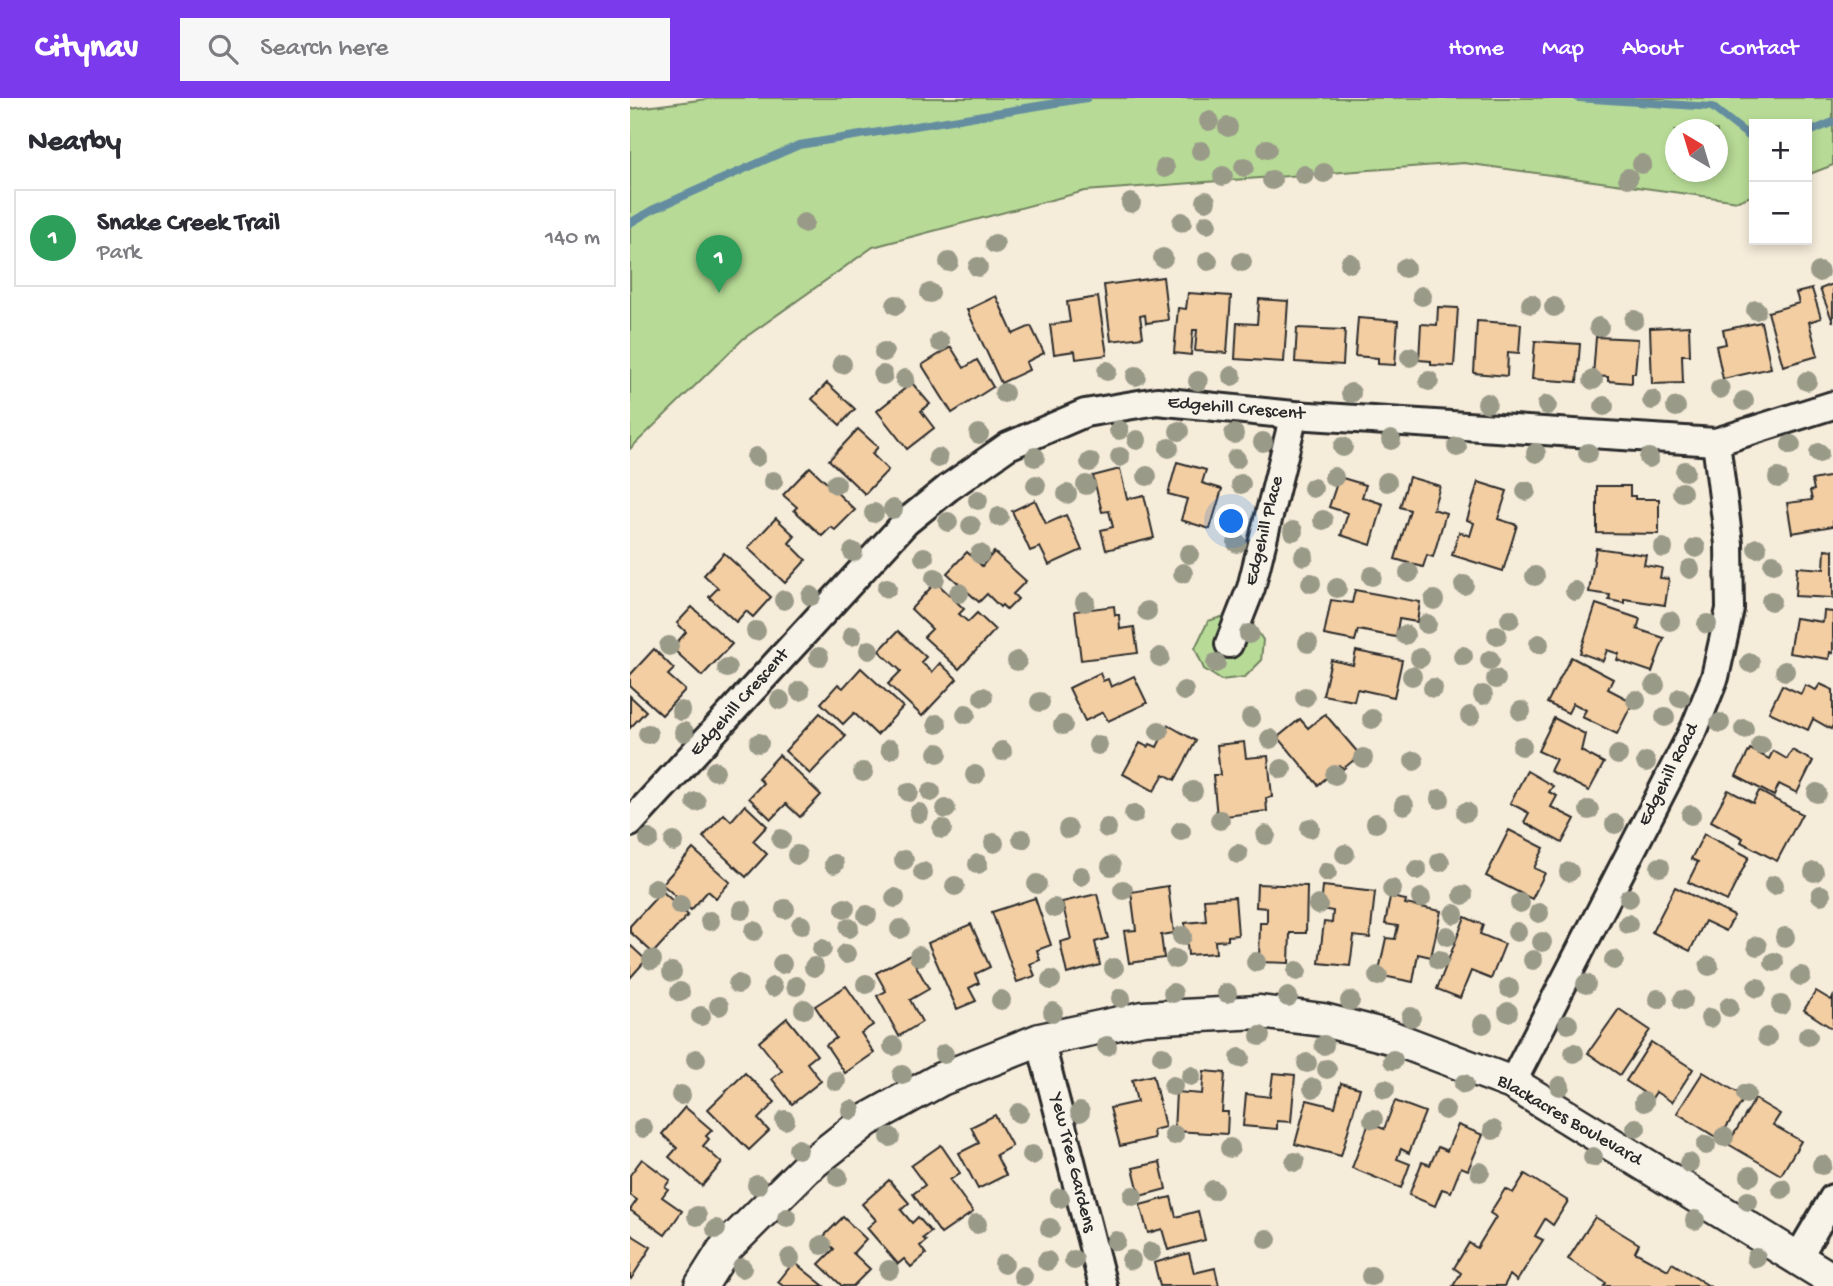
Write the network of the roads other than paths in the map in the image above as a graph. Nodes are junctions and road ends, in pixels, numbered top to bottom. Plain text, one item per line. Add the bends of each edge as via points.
1 (1833, 405) edge
2 (1294, 415) junction
3 (1716, 442) junction
4 (1229, 644) dead end
5 (630, 823) edge
6 (1040, 1040) junction
7 (1512, 1083) junction
8 (1833, 1198) edge
9 (1797, 1259) junction
10 (1833, 1280) edge
11 (701, 1286) edge
12 (1103, 1286) edge

1 - 3 street, Edgehill Crescent
2 - 3 street, Edgehill Crescent
2 - 4 street, Edgehill Place via 1251,588
2 - 5 street, Edgehill Crescent via 1157,401 1085,413 1008,446 906,522
3 - 7 street, Edgehill Road via 1729,544 1730,608 1715,677 1695,727
6 - 7 street, Blackacres Boulevard via 1143,1018 1259,1012 1323,1020 1390,1037
6 - 11 street, Blackacres Boulevard via 941,1079 867,1120 806,1168 723,1251
6 - 12 street, Yew Tree Gardens
7 - 9 street, Blackacres Boulevard
8 - 9 street
9 - 10 street, Blackacres Boulevard

